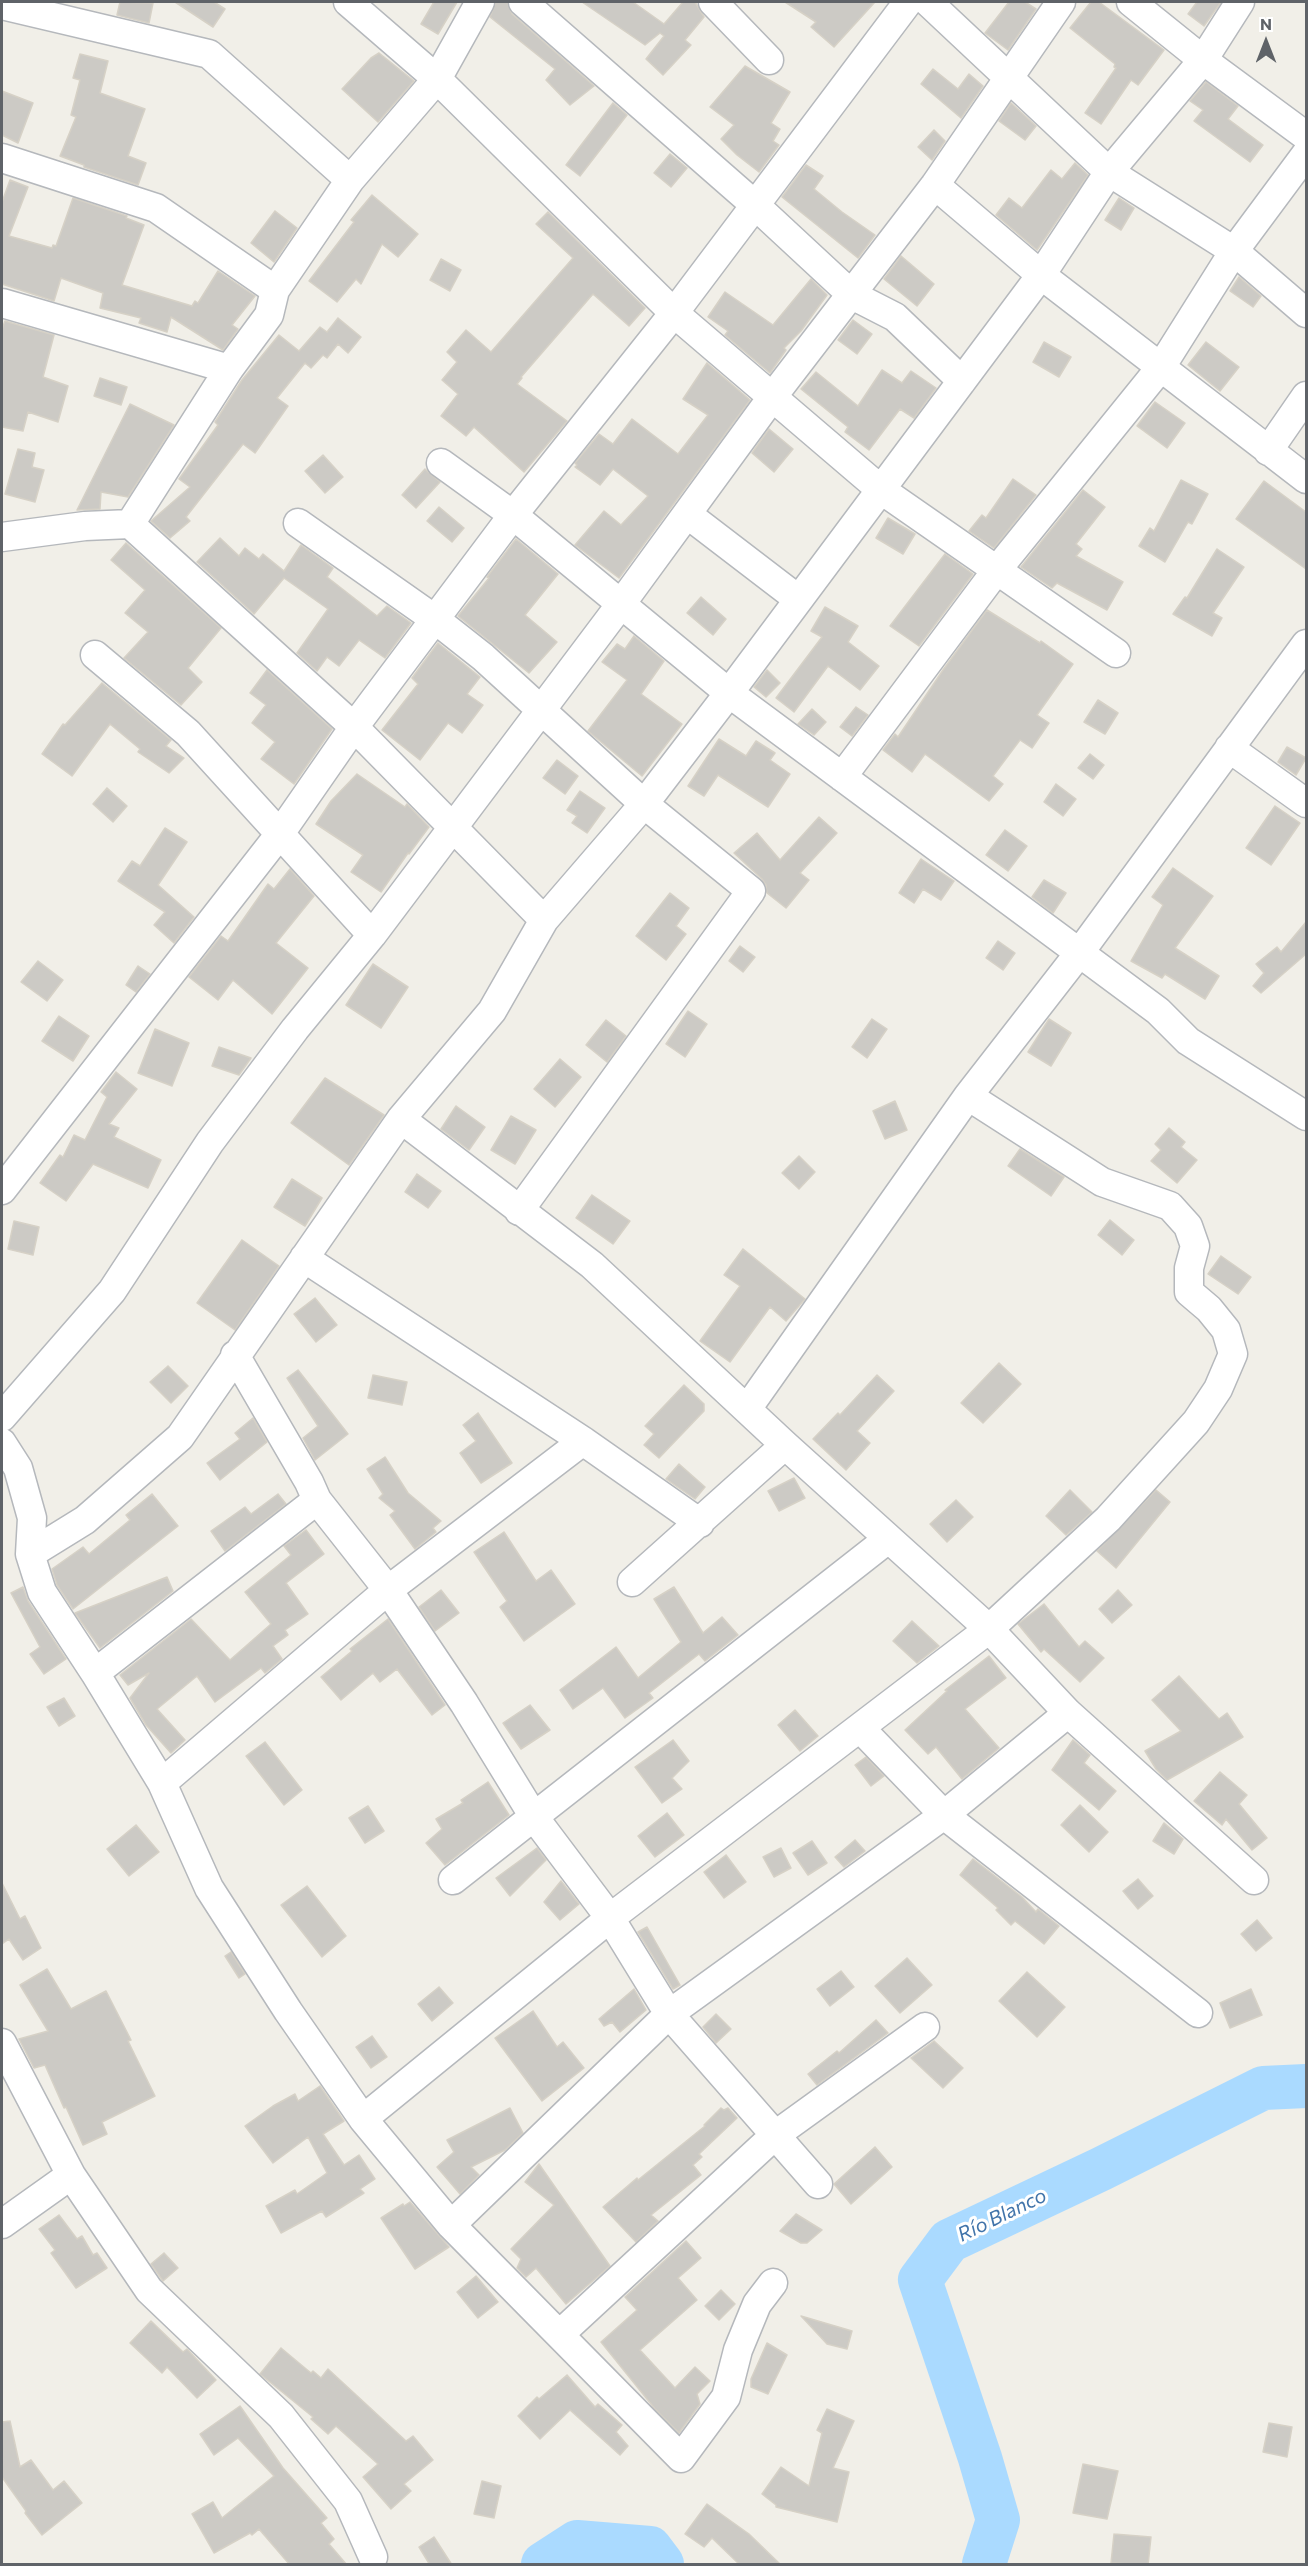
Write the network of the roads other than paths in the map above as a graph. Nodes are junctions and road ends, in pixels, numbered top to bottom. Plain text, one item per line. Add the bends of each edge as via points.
1 (348, 2) edge
2 (480, 2) edge
3 (523, 2) edge
4 (712, 2) edge
5 (908, 2) edge
6 (928, 2) edge
7 (1061, 2) edge
8 (1131, 2) edge
9 (1240, 2) edge
10 (2, 5) edge
11 (769, 60) dead end
12 (1203, 60) junction
13 (1008, 77) junction
14 (436, 80) junction
15 (1306, 136) edge
16 (1306, 154) edge
17 (2, 158) edge
18 (1109, 172) junction
19 (350, 180) junction
20 (934, 185) junction
21 (755, 205) junction
22 (1234, 251) junction
23 (1041, 275) junction
24 (275, 290) junction
25 (852, 295) junction
26 (2, 303) edge
27 (674, 313) junction
28 (1306, 313) edge
29 (1161, 367) junction
30 (229, 369) junction
31 (962, 381) junction
32 (773, 396) junction
33 (1306, 396) edge
34 (1268, 452) junction
35 (441, 463) dead end
36 (1306, 479) edge
37 (880, 489) junction
38 (687, 514) junction
39 (513, 515) junction
40 (298, 523) dead end
41 (130, 524) junction
42 (2, 537) edge
43 (996, 571) junction
44 (798, 599) junction
45 (621, 604) junction
46 (436, 620) junction
47 (1306, 644) edge
48 (1116, 653) dead end
49 (95, 656) dead end
50 (729, 693) junction
51 (541, 710) junction
52 (354, 727) junction
53 (1229, 748) junction
54 (842, 777) junction
55 (1306, 803) edge
56 (644, 804) junction
57 (453, 827) junction
58 (279, 835) junction
59 (544, 920) junction
60 (372, 935) junction
61 (1080, 952) junction
62 (968, 1096) junction
63 (1306, 1116) edge
64 (401, 1119) junction
65 (2, 1190) edge
66 (519, 1211) junction
67 (304, 1258) junction
68 (235, 1355) junction
69 (747, 1409) junction
70 (2, 1417) edge
71 (583, 1441) junction
72 (2, 1443) edge
73 (785, 1445) junction
74 (317, 1500) junction
75 (700, 1523) junction
76 (888, 1539) junction
77 (30, 1554) junction
78 (632, 1582) dead end
79 (388, 1590) junction
80 (989, 1629) junction
81 (95, 1673) junction
82 (1068, 1713) junction
83 (861, 1729) junction
84 (162, 1784) junction
85 (944, 1815) junction
86 (534, 1817) junction
87 (453, 1880) dead end
88 (1254, 1880) dead end
89 (609, 1918) junction
90 (1198, 2013) dead end
91 (669, 2014) junction
92 (925, 2027) dead end
93 (2, 2043) edge
94 (363, 2119) junction
95 (774, 2136) junction
96 (70, 2175) junction
97 (818, 2184) dead end
98 (2, 2224) edge
99 (451, 2224) junction
100 (773, 2283) dead end
101 (560, 2334) junction
102 (373, 2557) dead end

1 - 14 street
2 - 14 street
3 - 21 street
4 - 11 street
5 - 21 street
6 - 13 street
7 - 13 street
8 - 12 street
9 - 12 street
10 - 19 street via 209,54
12 - 15 street
12 - 18 street
13 - 18 street
13 - 20 street
14 - 19 street
14 - 27 street
16 - 22 street
17 - 24 street via 156,208
18 - 22 street
18 - 23 street
19 - 24 street
20 - 23 street
20 - 25 street
21 - 25 street
21 - 27 street
22 - 28 street
22 - 29 street
23 - 29 street
23 - 31 street
24 - 30 street via 269,315
25 - 31 street via 895,317
25 - 32 street
26 - 30 street
27 - 32 street
27 - 39 street
29 - 34 street
29 - 43 street
30 - 41 street
31 - 37 street
32 - 37 street
32 - 38 street
33 - 34 street
34 - 36 street
35 - 39 street
37 - 43 street
37 - 44 street
38 - 44 street
38 - 45 street
39 - 45 street
39 - 46 street
40 - 46 street
41 - 42 street
41 - 52 street
43 - 48 street
43 - 54 street
44 - 50 street
45 - 50 street
45 - 51 street
46 - 51 street
46 - 52 street
47 - 53 street
49 - 58 street via 188,733
50 - 54 street
50 - 56 street
51 - 56 street
51 - 57 street
52 - 57 street
52 - 58 street
53 - 55 street
53 - 61 street
54 - 61 street
56 - 59 street
56 - 66 street via 751,891
57 - 59 street
57 - 60 street
58 - 60 street
58 - 65 street
59 - 64 street via 492,1011
60 - 70 street via 210,1142 112,1291
61 - 62 street
61 - 63 street via 1158,1011 1188,1041
62 - 69 street
62 - 80 street via 1102,1182 1170,1206 1188,1226 1195,1246 1189,1268 1189,1292 1226,1330 1233,1354 1218,1389 1196,1422 1108,1519
64 - 66 street
64 - 67 street
66 - 69 street via 592,1265
67 - 68 street
67 - 71 street
68 - 74 street
68 - 77 street via 180,1437 85,1520
69 - 73 street
71 - 75 street
71 - 79 street
72 - 77 street via 18,1468 32,1518
73 - 75 street
73 - 76 street
74 - 79 street
74 - 81 street
75 - 78 street
76 - 80 street
76 - 86 street
77 - 81 street via 42,1592
79 - 84 street
79 - 86 street
80 - 82 street
80 - 83 street
81 - 84 street
82 - 85 street
82 - 88 street
83 - 85 street
83 - 89 street
84 - 94 street via 209,1888
85 - 90 street
85 - 91 street
86 - 87 street
86 - 89 street
89 - 91 street
89 - 94 street
91 - 95 street
91 - 99 street
92 - 95 street
93 - 96 street
94 - 99 street
95 - 97 street
95 - 101 street
96 - 98 street
96 - 102 street via 149,2290 288,2424 348,2501
99 - 101 street
100 - 101 street via 757,2304 738,2350 726,2397 681,2458

